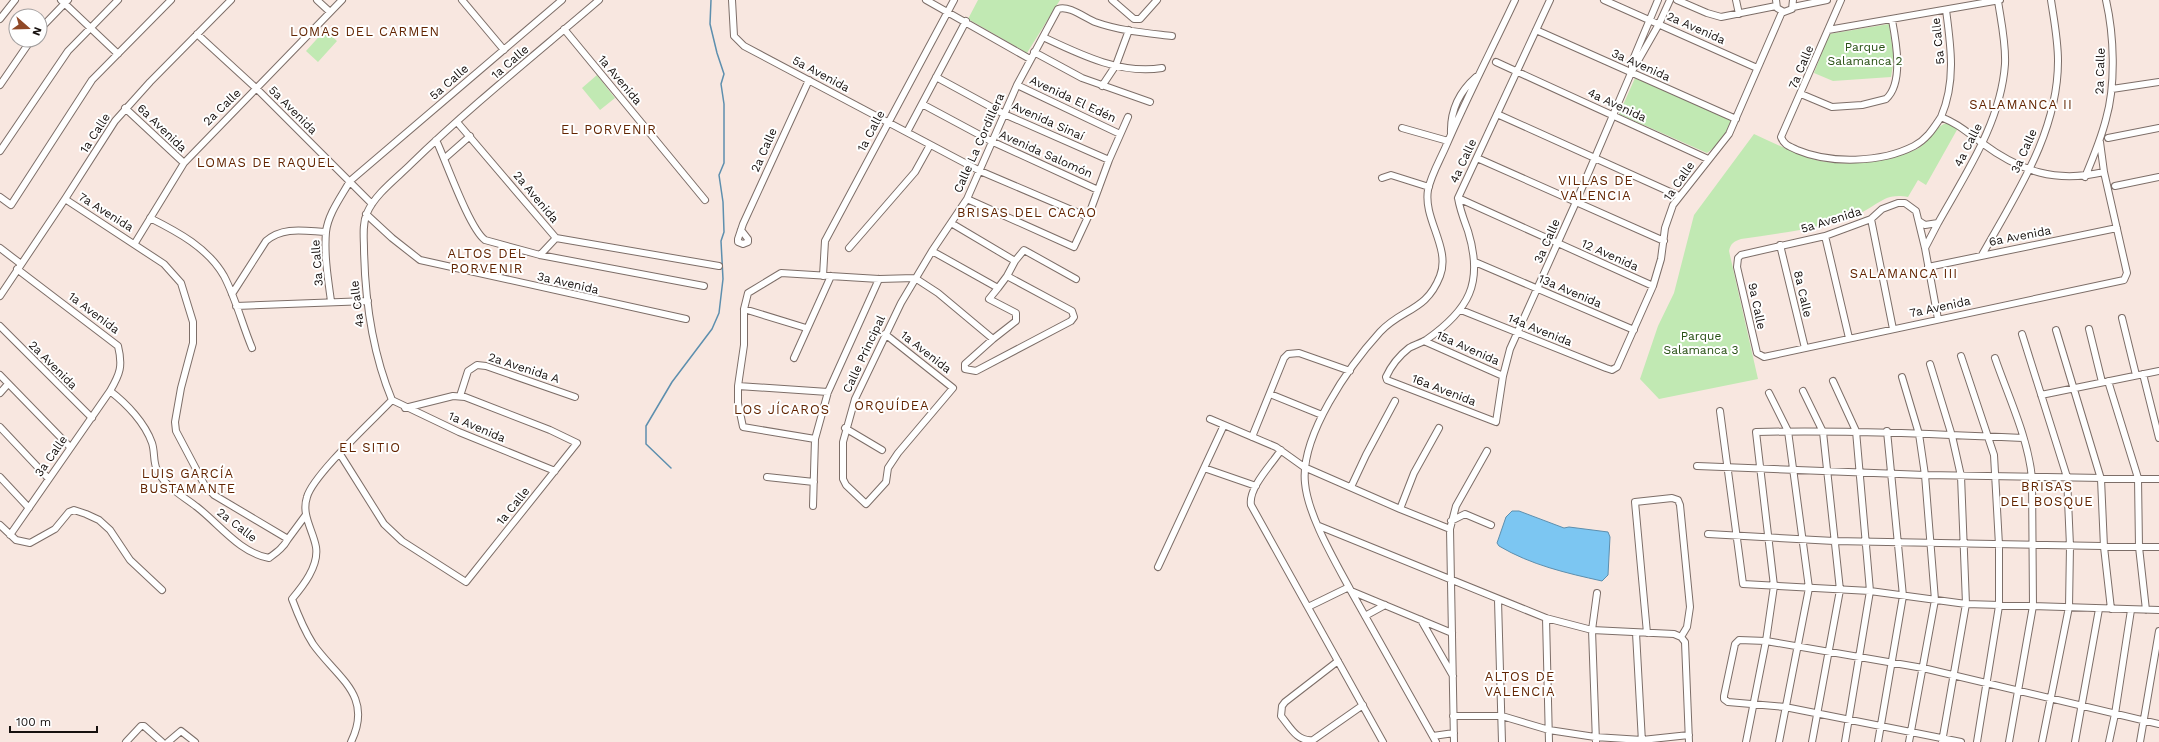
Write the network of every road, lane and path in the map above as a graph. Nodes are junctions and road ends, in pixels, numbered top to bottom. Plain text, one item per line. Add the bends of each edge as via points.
1 (15, 0) edge
2 (118, 0) edge
3 (171, 0) edge
4 (230, 0) edge
5 (318, 0) edge
6 (342, 0) edge
7 (462, 0) edge
8 (562, 0) edge
9 (598, 0) edge
10 (732, 0) edge
11 (926, 0) edge
12 (954, 0) edge
13 (1112, 0) edge
14 (1157, 0) edge
15 (1515, 0) edge
16 (1550, 0) edge
17 (1604, 0) edge
18 (1658, 0) edge
19 (1670, 0) edge
20 (1679, 0) edge
21 (1736, 0) edge
22 (1827, 0) edge
23 (1841, 0) edge
24 (1999, 0) edge
25 (2051, 0) edge
26 (2106, 0) edge
27 (65, 1) edge
28 (1776, 3) edge
29 (1793, 3) edge
30 (1946, 10) junction
31 (948, 11) junction
32 (330, 12) junction
33 (1782, 12) junction
34 (1739, 14) junction
35 (0, 19) edge
36 (48, 20) edge
37 (1650, 20) junction
38 (1892, 20) junction
39 (966, 21) junction
40 (1659, 24) junction
41 (91, 28) junction
42 (564, 29) junction
43 (1129, 30) junction
44 (1536, 30) junction
45 (1828, 30) junction
46 (197, 34) junction
47 (1172, 36) dead end
48 (1043, 37) junction
49 (25, 48) edge
50 (504, 50) junction
51 (1034, 52) junction
52 (118, 54) junction
53 (1030, 59) junction
54 (1496, 62) dead end
55 (1116, 65) junction
56 (1162, 68) dead end
57 (1757, 68) junction
58 (1517, 71) junction
59 (1631, 73) junction
60 (936, 77) junction
61 (809, 80) junction
62 (2159, 82) edge
63 (0, 85) edge
64 (1017, 85) junction
65 (1102, 86) junction
66 (257, 89) junction
67 (2112, 89) junction
68 (1801, 94) junction
69 (1150, 102) dead end
70 (922, 104) junction
71 (125, 108) junction
72 (1004, 114) junction
73 (1497, 114) junction
74 (1614, 116) junction
75 (1128, 117) dead end
76 (1941, 117) junction
77 (1736, 119) junction
78 (457, 122) junction
79 (888, 123) junction
80 (1402, 128) dead end
81 (2159, 128) edge
82 (907, 132) junction
83 (1120, 134) junction
84 (470, 136) junction
85 (2108, 138) dead end
86 (436, 140) junction
87 (991, 141) junction
88 (1448, 141) junction
89 (2100, 142) junction
90 (1982, 143) junction
91 (930, 145) junction
92 (0, 151) edge
93 (445, 158) junction
94 (1477, 158) junction
95 (1595, 158) junction
96 (1708, 159) junction
97 (1109, 160) junction
98 (184, 163) junction
99 (2029, 170) junction
100 (980, 171) junction
101 (2104, 172) junction
102 (2085, 176) junction
103 (2159, 177) edge
104 (1382, 178) dead end
105 (350, 181) junction
106 (1429, 186) junction
107 (2115, 186) dead end
108 (1098, 190) junction
109 (1679, 196) junction
110 (0, 197) edge
111 (1458, 198) junction
112 (65, 199) junction
113 (967, 199) junction
114 (705, 200) dead end
115 (1576, 202) junction
116 (372, 204) junction
117 (1474, 207) junction
118 (1460, 208) junction
119 (366, 214) junction
120 (1088, 217) junction
121 (150, 218) junction
122 (1871, 219) junction
123 (1919, 221) junction
124 (951, 223) junction
125 (1938, 223) junction
126 (2116, 228) junction
127 (741, 230) dead end
128 (326, 232) junction
129 (1826, 236) junction
130 (556, 238) junction
131 (1664, 241) junction
132 (135, 243) junction
133 (1558, 244) junction
134 (1780, 245) junction
135 (0, 248) edge
136 (849, 248) dead end
137 (1925, 248) junction
138 (932, 250) junction
139 (540, 255) junction
140 (1982, 255) junction
141 (1738, 258) joint
142 (1015, 261) junction
143 (1475, 262) junction
144 (719, 266) dead end
145 (19, 267) junction
146 (1928, 267) junction
147 (823, 276) junction
148 (831, 276) junction
149 (1007, 276) junction
150 (915, 278) junction
151 (879, 279) junction
152 (1076, 279) dead end
153 (2124, 280) joint
154 (704, 286) dead end
155 (1653, 286) junction
156 (998, 288) junction
157 (1537, 289) junction
158 (0, 294) edge
159 (232, 294) junction
160 (331, 301) junction
161 (368, 301) junction
162 (900, 303) joint
163 (236, 306) junction
164 (744, 309) junction
165 (1461, 310) junction
166 (1938, 318) junction
167 (2122, 318) dead end
168 (686, 319) dead end
169 (0, 326) edge
170 (806, 328) junction
171 (1893, 329) junction
172 (2089, 329) dead end
173 (1634, 330) junction
174 (2056, 330) dead end
175 (1518, 333) junction
176 (885, 334) junction
177 (2022, 334) dead end
178 (1848, 338) junction
179 (993, 339) junction
180 (1424, 341) junction
181 (252, 348) dead end
182 (1804, 348) junction
183 (1760, 356) joint
184 (1961, 356) dead end
185 (794, 358) dead end
186 (1994, 358) dead end
187 (1930, 364) dead end
188 (1612, 370) joint
189 (1350, 371) junction
190 (2159, 371) edge
191 (2143, 374) junction
192 (0, 375) edge
193 (2136, 375) junction
194 (1503, 376) junction
195 (1386, 377) joint
196 (1902, 377) dead end
197 (2105, 381) junction
198 (1833, 382) dead end
199 (8, 384) junction
200 (738, 386) junction
201 (2073, 388) junction
202 (110, 391) junction
203 (1803, 391) dead end
204 (828, 392) junction
205 (1768, 393) dead end
206 (0, 394) edge
207 (1270, 394) junction
208 (2041, 395) junction
209 (460, 396) junction
210 (575, 397) dead end
211 (392, 400) junction
212 (1395, 401) dead end
213 (405, 408) junction
214 (1720, 411) dead end
215 (1322, 415) junction
216 (92, 418) junction
217 (1210, 419) dead end
218 (1496, 422) joint
219 (1224, 424) junction
220 (0, 427) edge
221 (845, 428) junction
222 (1439, 428) dead end
223 (1788, 431) junction
224 (1856, 431) junction
225 (1887, 431) junction
226 (1823, 432) junction
227 (1919, 434) junction
228 (1952, 436) junction
229 (1252, 437) junction
230 (1988, 437) junction
231 (2023, 438) junction
232 (2159, 438) edge
233 (815, 439) junction
234 (70, 448) junction
235 (882, 450) dead end
236 (1281, 450) junction
237 (1487, 451) dead end
238 (340, 454) junction
239 (1697, 466) dead end
240 (1204, 468) junction
241 (1304, 468) junction
242 (1728, 468) junction
243 (1762, 470) junction
244 (555, 471) junction
245 (1795, 471) junction
246 (1826, 471) junction
247 (1860, 472) junction
248 (1891, 474) junction
249 (1925, 476) junction
250 (1961, 476) junction
251 (0, 477) edge
252 (767, 477) dead end
253 (1996, 477) junction
254 (2067, 477) junction
255 (48, 478) junction
256 (2032, 478) junction
257 (2138, 478) junction
258 (2101, 479) junction
259 (2159, 479) edge
260 (814, 482) junction
261 (1256, 486) junction
262 (1351, 487) junction
263 (864, 503) joint
264 (813, 506) dead end
265 (29, 508) junction
266 (1400, 509) junction
267 (306, 516) junction
268 (1451, 521) junction
269 (0, 525) edge
270 (1491, 525) dead end
271 (1319, 526) junction
272 (1450, 529) junction
273 (1708, 534) dead end
274 (10, 535) junction
275 (1735, 535) junction
276 (1770, 538) junction
277 (288, 539) junction
278 (1804, 539) junction
279 (1865, 540) junction
280 (1834, 541) junction
281 (1899, 541) junction
282 (1931, 542) junction
283 (1964, 543) junction
284 (1999, 544) junction
285 (2034, 545) junction
286 (2070, 546) junction
287 (2104, 547) junction
288 (2138, 547) junction
289 (2159, 547) edge
290 (1158, 567) dead end
291 (1452, 581) junction
292 (1774, 586) junction
293 (1809, 588) junction
294 (1350, 589) junction
295 (162, 590) dead end
296 (1840, 590) junction
297 (1870, 591) junction
298 (1597, 593) dead end
299 (1903, 596) junction
300 (1498, 600) junction
301 (1935, 600) junction
302 (1966, 604) junction
303 (1385, 605) junction
304 (1999, 606) junction
305 (2033, 606) junction
306 (1308, 607) junction
307 (2069, 607) junction
308 (2099, 609) junction
309 (2111, 609) junction
310 (2130, 610) junction
311 (2146, 610) junction
312 (2159, 610) edge
313 (1365, 616) junction
314 (1546, 618) junction
315 (1421, 620) junction
316 (1592, 630) junction
317 (2159, 631) edge
318 (1452, 633) junction
319 (1636, 633) junction
320 (1647, 633) junction
321 (1681, 637) junction
322 (1766, 641) junction
323 (1797, 646) junction
324 (1829, 651) junction
325 (1860, 658) junction
326 (1338, 661) junction
327 (1891, 662) junction
328 (1923, 668) junction
329 (1954, 674) junction
330 (1453, 676) junction
331 (1988, 684) junction
332 (2019, 692) junction
333 (2050, 698) junction
334 (1754, 703) junction
335 (1362, 705) junction
336 (2082, 706) junction
337 (1785, 707) junction
338 (1817, 714) junction
339 (2115, 714) junction
340 (1453, 716) junction
341 (1502, 716) junction
342 (1849, 719) junction
343 (2144, 721) junction
344 (2159, 724) edge
345 (1881, 725) junction
346 (1549, 730) junction
347 (1910, 731) junction
348 (1454, 733) junction
349 (1435, 739) edge
350 (1689, 739) edge
351 (1595, 740) edge
352 (1942, 740) edge
353 (1642, 741) edge
354 (126, 742) edge
355 (162, 742) edge
356 (168, 742) edge
357 (195, 742) edge
358 (351, 742) edge
359 (1383, 742) edge
360 (1454, 742) edge
361 (1502, 742) edge
362 (1549, 742) edge
363 (1746, 742) edge
364 (1779, 742) edge
365 (1812, 742) edge
366 (1845, 742) edge
367 (1878, 742) edge
368 (1909, 742) edge
369 (1961, 742) edge
370 (1977, 742) edge
371 (2009, 742) edge
372 (2042, 742) edge
373 (2075, 742) edge
374 (2109, 742) edge
375 (2140, 742) edge

1 - 35 street
2 - 41 street
3 - 52 street
4 - 46 street, 1a Calle
5 - 32 street
6 - 32 street, 2a Calle
7 - 50 street
8 - 50 street, 5a Calle
9 - 42 street, 1a Calle
10 - 61 street, 5a Avenida via 734,36 744,46
11 - 31 street
12 - 31 street, 1a Calle
13 - 14 street via 1134,19 1140,19
15 - 88 street via 1479,75 1464,88 1450,118 1451,134
16 - 44 street, 4a Calle
17 - 37 street, 2a Avenida
18 - 37 street, 3a Calle
19 - 40 street, 3a Calle
20 - 34 street via 1715,16
21 - 34 street
22 - 29 street
23 - 45 street, 7a Calle
24 - 30 street
24 - 90 street, 4a Calle via 2005,64 1993,119
25 - 99 street, 3a Calle via 2057,40 2056,80 2048,126
26 - 67 street, 2a Calle via 2111,28
27 - 36 street
27 - 41 street
28 - 33 street
28 - 34 street
29 - 33 street via 1788,11
30 - 38 street
30 - 76 street, 5a Calle via 1952,58 1949,93
31 - 39 street
31 - 79 street, 1a Calle
32 - 66 street, 2a Calle
33 - 57 street, 1a Calle
37 - 40 street, 2a Avenida
37 - 59 street, 3a Calle via 1632,62
38 - 45 street
38 - 68 street via 1898,61 1891,92 1886,99 1862,105 1832,107
39 - 53 street
39 - 60 street
40 - 57 street, 2a Avenida
40 - 59 street, 3a Calle
41 - 52 street
41 - 92 street via 68,51
42 - 78 street, 1a Calle
42 - 114 street, 1a Avenida
43 - 47 street
43 - 48 street, Calle La Cordillera via 1096,22 1066,9 1058,9
43 - 55 street
44 - 58 street, 4a Calle
44 - 59 street, 3a Avenida
45 - 68 street, 7a Calle
46 - 66 street, 5a Avenida
46 - 71 street, 1a Calle
48 - 51 street, Calle La Cordillera
48 - 55 street
49 - 63 street
50 - 105 street, 5a Calle
51 - 53 street, Calle La Cordillera
51 - 65 street
52 - 110 street via 92,80 11,205
53 - 64 street, Calle La Cordillera
54 - 58 street, 4a Avenida
55 - 56 street via 1148,70
55 - 65 street
57 - 77 street, 1a Calle
58 - 73 street, 4a Calle
58 - 74 street, 4a Avenida
59 - 74 street, 3a Calle
59 - 77 street, 3a Avenida
60 - 70 street
60 - 72 street, Avenida Sinaí
61 - 79 street, 5a Avenida
61 - 127 street, 2a Calle
62 - 67 street
64 - 72 street, Calle La Cordillera
64 - 83 street, Avenida El Edén
65 - 69 street
66 - 98 street, 2a Calle
66 - 105 street, 5a Avenida
67 - 89 street, 2a Calle
68 - 76 street, 7a Calle via 1781,137 1783,142 1808,154 1824,158 1856,160 1913,146 1931,132
70 - 82 street
70 - 87 street, Avenida Salomón
71 - 98 street, 6a Avenida
71 - 112 street, 1a Calle
72 - 87 street, Calle La Cordillera
72 - 97 street, Avenida Sinaí
73 - 94 street, 4a Calle
73 - 95 street
74 - 95 street, 3a Calle
74 - 96 street, 4a Avenida
75 - 83 street
76 - 90 street via 1962,126
77 - 96 street, 1a Calle via 1723,144
78 - 84 street, 2a Avenida
78 - 86 street, 1a Calle
79 - 82 street, 5a Avenida
79 - 147 street, 1a Calle via 825,242
80 - 88 street
81 - 85 street
82 - 91 street, 5a Avenida
83 - 97 street
84 - 93 street
84 - 130 street, 2a Avenida
86 - 93 street, 3a Avenida
86 - 116 street, 1a Calle
87 - 100 street, Calle La Cordillera
87 - 108 street, Avenida Salomón
88 - 106 street
89 - 101 street, 2a Calle
89 - 102 street, 2a Calle
90 - 99 street
90 - 125 street, 4a Calle
91 - 100 street, 5a Avenida
91 - 136 street via 915,172
93 - 139 street, 3a Avenida via 480,236 485,240
94 - 111 street, 4a Calle
94 - 115 street
95 - 109 street
95 - 115 street, 3a Calle
96 - 109 street, 1a Calle
97 - 108 street
98 - 121 street, 2a Calle
99 - 102 street via 2052,176
99 - 140 street, 3a Calle
100 - 113 street, Calle La Cordillera
100 - 120 street, 5a Avenida
101 - 102 street
101 - 126 street, 2a Calle
103 - 107 street
104 - 106 street via 1391,176
105 - 116 street, 5a Avenida
105 - 128 street, 3a Calle via 332,213
106 - 189 street via 1429,209 1442,256 1441,273 1436,286 1428,298 1381,332
108 - 120 street
109 - 131 street, 1a Calle via 1668,218
111 - 117 street, 12 Avenida
111 - 118 street, 4a Calle
112 - 132 street, 7a Avenida
112 - 145 street, 1a Calle
113 - 120 street via 1074,247
113 - 124 street, Calle La Cordillera
115 - 131 street
115 - 133 street, 3a Calle
116 - 119 street, 4a Calle
117 - 118 street
117 - 133 street, 12 Avenida
118 - 143 street, 4a Calle
119 - 161 street, 4a Calle via 364,270
119 - 168 street, 3a Avenida via 420,260
121 - 132 street, 2a Calle
121 - 159 street via 180,234 210,257
122 - 123 street, 5a Avenida via 1890,205 1905,203 1916,210
122 - 129 street, 5a Avenida
122 - 171 street
123 - 125 street via 1925,225
123 - 137 street
124 - 138 street, Calle La Cordillera
124 - 142 street
125 - 137 street, 4a Calle
126 - 140 street, 6a Avenida
126 - 153 street, 2a Calle via 2128,273
128 - 159 street via 282,231 272,236 266,241
128 - 160 street, 3a Calle
129 - 134 street, 5a Avenida
129 - 178 street
130 - 139 street
130 - 144 street, 2a Avenida
131 - 155 street, 1a Calle
132 - 277 street via 164,264 181,283 193,322 194,343 181,388 175,422 182,444 204,484 214,495
133 - 155 street, 12 Avenida
133 - 157 street, 3a Calle
134 - 141 street, 5a Avenida via 1744,253
134 - 182 street, 8a Calle
135 - 145 street, 1a Avenida
137 - 146 street
138 - 150 street, Calle La Cordillera
138 - 156 street
139 - 154 street, 3a Avenida
140 - 146 street, 6a Avenida
141 - 183 street, 9a Calle via 1737,267 1755,350
142 - 149 street
142 - 152 street via 1024,250
143 - 157 street, 13a Avenida
143 - 165 street, 4a Calle via 1473,279
145 - 158 street, 1a Calle
145 - 202 street, 1a Avenida via 118,346 121,358 120,374
146 - 166 street
147 - 148 street
147 - 164 street via 781,273 751,289 745,297
148 - 151 street
148 - 170 street
149 - 156 street
149 - 179 street via 1072,311 1074,317 1071,321 976,371 965,369 965,364
150 - 151 street
150 - 162 street, Calle La Cordillera
150 - 179 street via 938,293
151 - 204 street
153 - 166 street, 7a Avenida
155 - 173 street, 1a Calle
156 - 179 street via 989,299 1018,316 1016,321
157 - 173 street, 13a Avenida
157 - 175 street, 3a Calle
159 - 163 street
160 - 161 street
160 - 163 street
161 - 211 street, 4a Calle via 378,362
162 - 176 street, Calle Principal
163 - 181 street
164 - 170 street
164 - 200 street via 744,345
165 - 175 street, 14a Avenida
165 - 180 street, 4a Calle
166 - 171 street, 7a Avenida
167 - 193 street
169 - 216 street, 2a Avenida
170 - 185 street
171 - 178 street, 7a Avenida
172 - 197 street
173 - 188 street, 1a Calle via 1617,367
174 - 201 street
175 - 188 street, 14a Avenida
175 - 194 street, 3a Calle via 1510,349
176 - 221 street, Calle Principal via 855,399
176 - 263 street, 1a Avenida via 953,388 890,464 886,482 868,502
177 - 208 street
178 - 182 street, 7a Avenida
180 - 194 street, 15a Avenida
180 - 195 street, 4a Calle via 1410,348 1394,363
182 - 183 street, 7a Avenida
184 - 230 street
186 - 231 street
187 - 228 street
189 - 207 street via 1299,353 1288,354 1284,358
189 - 215 street
190 - 191 street
191 - 193 street
191 - 232 street
192 - 199 street
193 - 197 street
194 - 218 street, 3a Calle
195 - 218 street, 16a Avenida via 1387,380
196 - 227 street
197 - 201 street
197 - 257 street
198 - 224 street
199 - 206 street
199 - 234 street
200 - 204 street
200 - 233 street via 738,403 743,427
201 - 208 street
201 - 258 street
202 - 216 street, 3a Calle
202 - 277 street, 2a Calle via 130,409 150,439 157,471 179,494 197,506 235,541 262,557 269,558 283,548
203 - 226 street
204 - 233 street
205 - 223 street
207 - 215 street
207 - 229 street
208 - 254 street
209 - 210 street, 2a Avenida A via 468,372 477,365
209 - 213 street
209 - 244 street, 1a Calle via 577,443
211 - 213 street, 1a Avenida
211 - 238 street
212 - 262 street
213 - 244 street, 1a Avenida
214 - 242 street
215 - 241 street
216 - 234 street, 3a Calle
217 - 219 street
219 - 229 street
219 - 240 street
220 - 255 street
221 - 235 street
221 - 263 street, Calle Principal via 843,479
222 - 266 street via 1414,473
223 - 226 street
223 - 243 street via 1756,432
223 - 245 street
224 - 225 street
224 - 226 street
224 - 247 street
225 - 227 street
225 - 248 street
226 - 246 street
227 - 228 street
227 - 249 street
228 - 230 street
228 - 250 street
229 - 236 street
230 - 231 street
230 - 253 street via 1994,456
231 - 256 street
233 - 260 street
234 - 255 street, 3a Calle
236 - 241 street
236 - 261 street
237 - 268 street via 1462,494
238 - 244 street, 1a Calle via 384,524 402,541 466,582
238 - 267 street via 309,490 306,498
239 - 242 street
240 - 261 street
240 - 290 street
241 - 262 street
241 - 271 street via 1307,495
242 - 243 street
242 - 275 street
243 - 245 street
243 - 276 street
245 - 246 street
245 - 278 street
246 - 247 street
246 - 280 street
247 - 248 street
247 - 279 street
248 - 249 street
248 - 281 street
249 - 250 street
249 - 282 street
250 - 253 street
250 - 283 street
251 - 265 street
252 - 260 street
253 - 256 street
253 - 284 street
254 - 256 street
254 - 258 street
254 - 286 street
255 - 265 street, 3a Calle
256 - 285 street
257 - 258 street
257 - 259 street
257 - 288 street
258 - 287 street
260 - 264 street
261 - 306 street via 1250,499 1251,505
262 - 266 street
265 - 274 street, 3a Calle
266 - 272 street
267 - 277 street
267 - 358 street via 316,554 306,581 292,599 306,633 344,679 359,708 356,731
268 - 270 street via 1465,514
268 - 272 street
269 - 274 street
271 - 291 street
271 - 294 street
272 - 291 street
273 - 275 street
274 - 295 street via 16,540 30,543 54,529 69,512 74,510 86,514 99,520 110,530 130,560
275 - 276 street
275 - 292 street via 1743,584
276 - 278 street
276 - 292 street
278 - 280 street
278 - 293 street
279 - 280 street
279 - 281 street
279 - 297 street
280 - 296 street
281 - 282 street
281 - 299 street
282 - 283 street
282 - 301 street
283 - 284 street
283 - 302 street
284 - 285 street
284 - 304 street
285 - 286 street
285 - 305 street
286 - 287 street
286 - 307 street
287 - 288 street
287 - 309 street
288 - 289 street
288 - 311 street
291 - 300 street
291 - 318 street
292 - 293 street
292 - 322 street
293 - 296 street
293 - 323 street
294 - 303 street
294 - 306 street
294 - 313 street
296 - 297 street
296 - 324 street
297 - 299 street
297 - 325 street
298 - 316 street
299 - 301 street
299 - 327 street
300 - 314 street
300 - 341 street
301 - 302 street
301 - 328 street
302 - 304 street
302 - 329 street
303 - 313 street
303 - 315 street
304 - 305 street
304 - 331 street
305 - 307 street
305 - 332 street
306 - 326 street
307 - 308 street
307 - 333 street
308 - 309 street
308 - 336 street
309 - 310 street
310 - 311 street
310 - 339 street
311 - 312 street
313 - 349 street
314 - 316 street
314 - 346 street
315 - 318 street
315 - 330 street
316 - 319 street
316 - 351 street
317 - 343 street
318 - 330 street
319 - 320 street
319 - 353 street
320 - 321 street via 1674,634
320 - 321 street via 1635,502 1672,498 1678,500 1680,505 1690,607 1687,627
321 - 350 street via 1684,642
322 - 323 street
322 - 334 street
322 - 334 street via 1736,641 1724,696 1728,702
323 - 324 street
323 - 337 street
324 - 325 street
324 - 338 street
325 - 327 street
325 - 342 street
326 - 335 street
326 - 335 street via 1285,702 1281,716 1297,736 1307,741 1313,740
327 - 328 street
327 - 345 street
328 - 329 street
328 - 347 street
329 - 331 street
329 - 352 street
330 - 340 street
331 - 332 street
331 - 370 street
332 - 333 street
332 - 371 street
333 - 336 street
333 - 372 street
334 - 337 street
334 - 363 street
335 - 359 street
336 - 339 street
336 - 373 street
337 - 338 street
337 - 364 street
338 - 342 street
338 - 365 street
339 - 343 street
339 - 374 street
340 - 341 street
340 - 348 street
341 - 346 street
341 - 361 street
342 - 345 street
342 - 366 street
343 - 344 street
343 - 375 street
345 - 347 street
345 - 367 street
346 - 351 street
346 - 362 street
347 - 352 street
347 - 368 street
348 - 349 street
348 - 360 street
350 - 353 street
351 - 353 street
352 - 369 street
354 - 355 street via 144,726
356 - 357 street via 181,731

